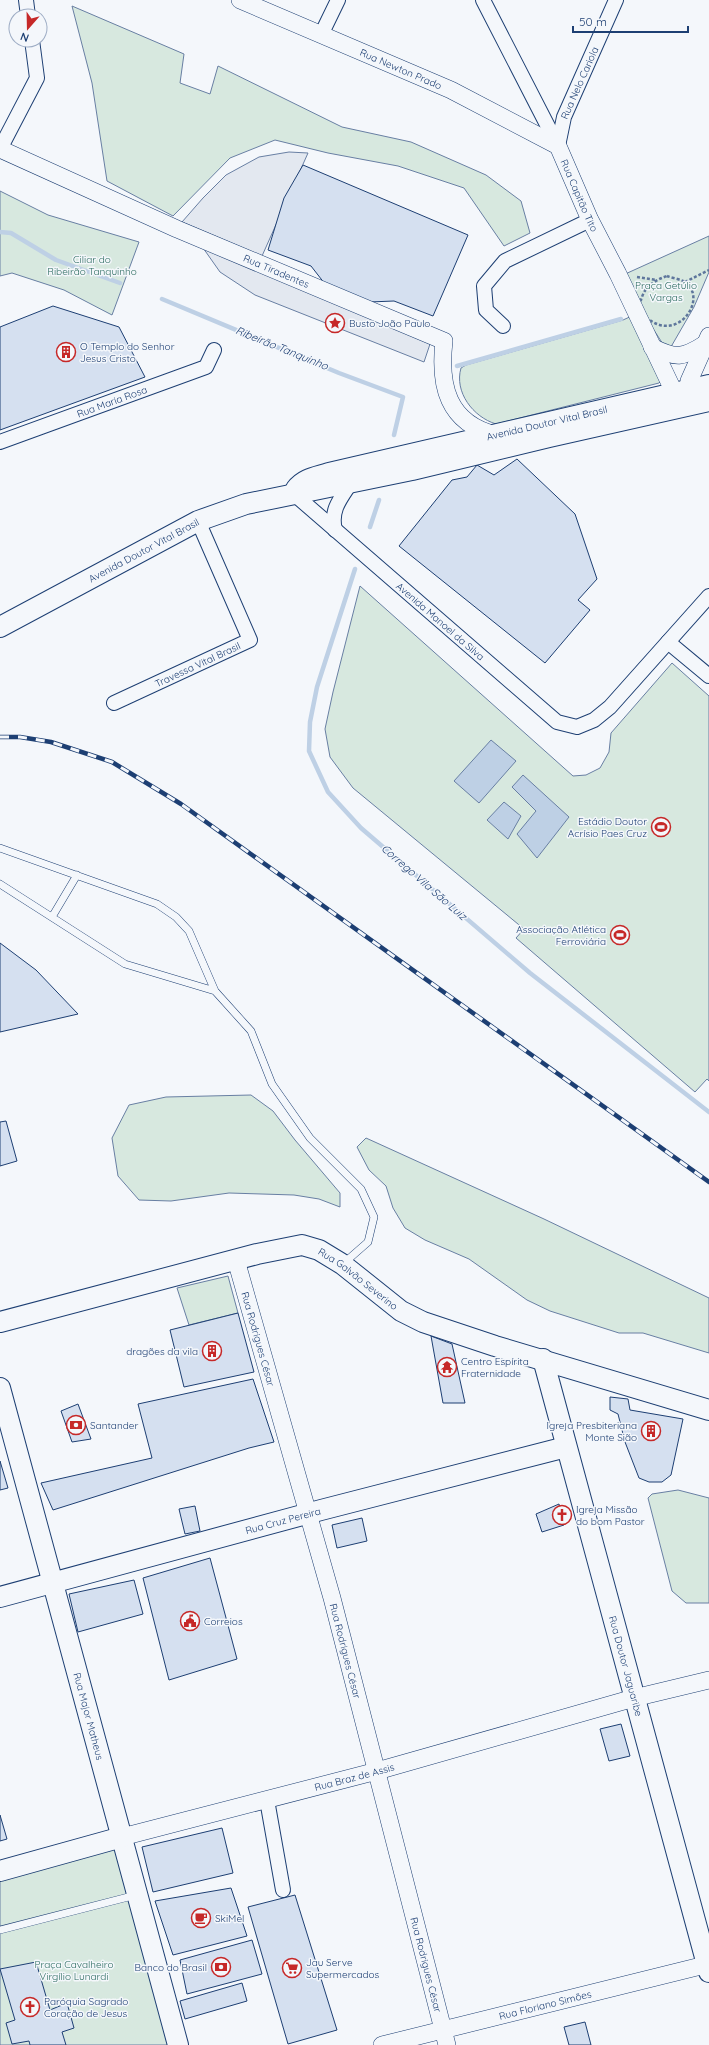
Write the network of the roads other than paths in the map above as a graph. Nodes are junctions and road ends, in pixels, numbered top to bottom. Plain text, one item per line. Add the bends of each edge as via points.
1 (240, 0) edge
2 (338, 0) edge
3 (483, 0) edge
4 (616, 0) edge
5 (321, 35) junction
6 (33, 48) edge
7 (558, 146) junction
8 (0, 149) edge
9 (590, 220) junction
10 (503, 326) dead end
11 (707, 340) edge
12 (652, 347) junction
13 (214, 350) dead end
14 (709, 385) edge
15 (691, 399) edge
16 (496, 435) junction
17 (0, 442) edge
18 (353, 478) junction
19 (294, 494) junction
20 (198, 521) junction
21 (335, 530) junction
22 (709, 596) edge
23 (0, 627) edge
24 (668, 642) junction
25 (709, 676) edge
26 (114, 703) dead end
27 (0, 848) edge
28 (77, 875) junction
29 (0, 884) edge
30 (52, 917) junction
31 (215, 991) junction
32 (236, 1260) junction
33 (342, 1264) junction
34 (0, 1322) edge
35 (543, 1360) junction
36 (0, 1388) edge
37 (709, 1410) edge
38 (566, 1447) junction
39 (309, 1513) junction
40 (54, 1582) junction
41 (0, 1597) edge
42 (709, 1680) edge
43 (634, 1698) junction
44 (377, 1771) junction
45 (267, 1800) junction
46 (122, 1837) junction
47 (0, 1871) edge
48 (283, 1890) dead end
49 (138, 1895) junction
50 (0, 1930) edge
51 (708, 1967) edge
52 (445, 2037) edge
53 (178, 2045) edge
54 (382, 2045) edge

1 - 5 street, Rua Newton Prado
2 - 5 street
3 - 7 street, Rua Capitão Tito
4 - 7 street, Rua Nelo Cariola via 564,118
5 - 7 street, Rua Newton Prado via 451,90
6 - 8 street via 37,78
7 - 9 street, Rua Capitão Tito
8 - 16 street, Rua Tiradentes via 177,230 444,341 441,365 447,398 464,418 478,428
9 - 10 street via 505,261 484,286 486,310
9 - 12 street, Rua Capitão Tito
11 - 12 street via 690,354 680,356 668,355
11 - 15 street via 689,381
12 - 15 street, Rua Capitão Tito
13 - 17 street, Rua Maria Rosa via 206,367
14 - 15 main road, Avenida Doutor Vital Brasil
15 - 16 main road, Avenida Doutor Vital Brasil
15 - 18 main road, Avenida Doutor Vital Brasil via 550,437 412,470
16 - 18 main road, Avenida Doutor Vital Brasil via 384,461
18 - 19 main road, Avenida Doutor Vital Brasil
18 - 21 street via 334,513 332,520
19 - 20 main road, Avenida Doutor Vital Brasil via 246,504
19 - 21 street, Avenida Manoel da Silva
20 - 23 main road, Avenida Doutor Vital Brasil
20 - 26 street, Travessa Vital Brasil via 250,640
21 - 24 street, Avenida Manoel da Silva via 557,722 577,727 594,720 610,707
22 - 24 street, Avenida Manoel da Silva
24 - 25 street
27 - 28 lane
28 - 30 lane
28 - 31 lane via 157,904 176,917 189,931
29 - 30 lane
30 - 31 lane via 125,964
31 - 33 lane via 251,1031 272,1084 310,1138 361,1189 374,1217 368,1242
32 - 33 main road, Rua Galvão Severino via 302,1245 319,1250
32 - 34 main road, Rua Galvão Severino
32 - 39 street, Rua Rodrigues César
33 - 35 main road, Rua Galvão Severino via 401,1311 424,1322
35 - 37 main road, Rua Galvão Severino
35 - 38 main road, Rua Doutor Jaguaribe
36 - 40 main road, Rua Major Matheus
38 - 39 main road, Rua Cruz Pereira
38 - 43 main road, Rua Doutor Jaguaribe
39 - 40 main road, Rua Cruz Pereira
39 - 44 street, Rua Rodrigues César
40 - 41 main road, Rua Cruz Pereira
40 - 46 main road, Rua Major Matheus via 56,1600
42 - 43 street, Rua Braz de Assis
43 - 44 street, Rua Braz de Assis
43 - 51 main road, Rua Doutor Jaguaribe
44 - 45 street, Rua Braz de Assis
44 - 52 street, Rua Rodrigues César
45 - 46 street, Rua Braz de Assis
45 - 48 street
46 - 47 main road, Rua Braz de Assis
46 - 49 main road, Rua Major Matheus
49 - 50 lane
49 - 53 main road, Rua Major Matheus
51 - 52 street, Rua Floriano Simões
52 - 54 street, Rua Floriano Simões

